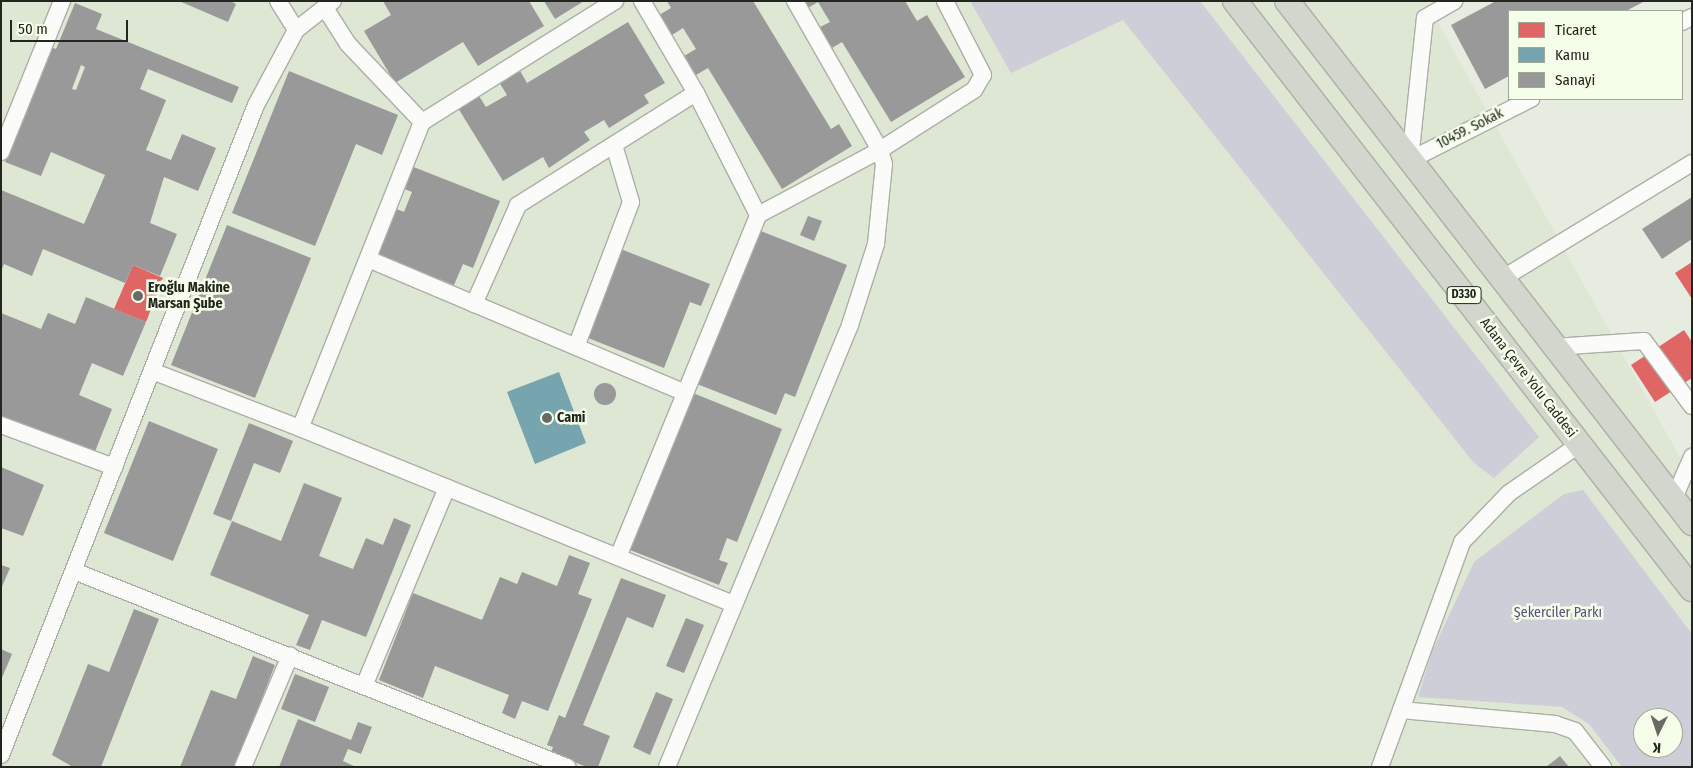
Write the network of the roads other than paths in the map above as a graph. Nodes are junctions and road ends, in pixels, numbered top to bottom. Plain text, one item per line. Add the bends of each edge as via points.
1 (62, 1) edge
2 (278, 1) edge
3 (615, 1) edge
4 (642, 1) edge
5 (795, 1) edge
6 (945, 1) edge
7 (1235, 1) edge
8 (1287, 1) edge
9 (1455, 1) edge
10 (329, 5) edge
11 (296, 30) junction
12 (696, 93) junction
13 (1529, 100) edge
14 (422, 122) junction
15 (614, 145) junction
16 (880, 150) junction
17 (1, 152) edge
18 (1410, 160) junction
19 (1692, 163) edge
20 (758, 215) junction
21 (368, 259) junction
22 (1505, 277) junction
23 (474, 304) junction
24 (576, 347) junction
25 (1553, 348) junction
26 (152, 371) junction
27 (685, 393) junction
28 (1692, 406) edge
29 (1, 425) edge
30 (300, 428) junction
31 (1580, 444) junction
32 (1692, 457) edge
33 (114, 467) junction
34 (447, 488) junction
35 (1674, 498) junction
36 (1692, 523) edge
37 (618, 557) junction
38 (74, 570) junction
39 (1692, 589) edge
40 (734, 604) junction
41 (290, 656) junction
42 (364, 686) junction
43 (1401, 710) junction
44 (1, 755) edge
45 (243, 767) edge
46 (567, 767) edge
47 (667, 767) edge
48 (1380, 767) edge
49 (1603, 767) edge

1 - 17 street
2 - 11 street
3 - 14 street
4 - 12 street
5 - 16 street
6 - 16 street via 984,75 974,90
7 - 31 highway, Adana Çevre Yolu Caddesi / D330
8 - 18 highway
9 - 18 street via 1425,18
10 - 11 street
10 - 14 street via 348,44
11 - 26 street via 256,104
12 - 15 street
12 - 20 street
13 - 18 street, 10459. Sokak
14 - 21 street
15 - 23 street via 518,205
15 - 24 street via 631,202
16 - 20 street
16 - 40 street via 884,164 874,253 850,325
18 - 22 highway
19 - 22 street
20 - 27 street
21 - 23 street
21 - 30 street
22 - 25 highway
23 - 24 street
24 - 27 street
25 - 28 street via 1644,341
25 - 35 highway
26 - 30 street
26 - 33 street
27 - 37 street
29 - 33 street
30 - 34 street
31 - 39 highway, Adana Çevre Yolu Caddesi / D330
31 - 43 street via 1509,493 1462,542
32 - 35 street
33 - 38 street
34 - 37 street
34 - 42 street
35 - 36 highway
37 - 40 street
38 - 41 street
38 - 44 street
40 - 47 street
41 - 42 street
41 - 45 street
42 - 46 street
43 - 48 street
43 - 49 street via 1555,724 1574,731

